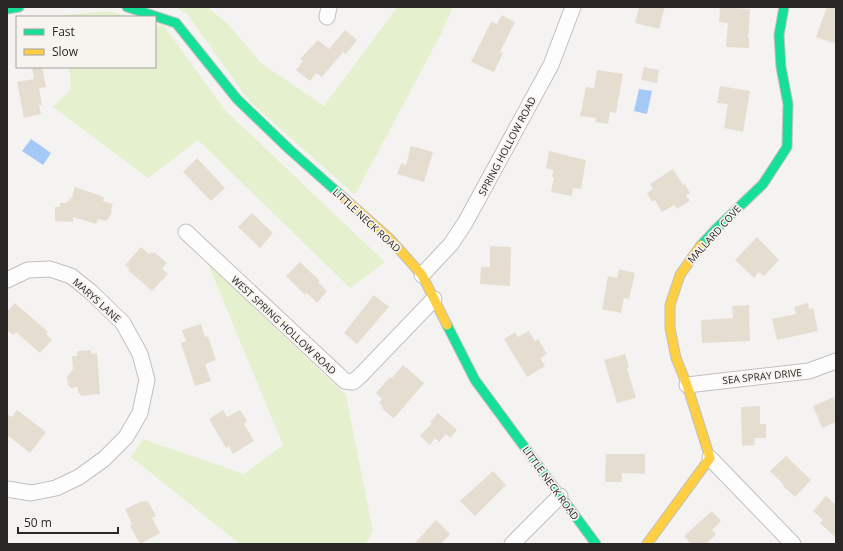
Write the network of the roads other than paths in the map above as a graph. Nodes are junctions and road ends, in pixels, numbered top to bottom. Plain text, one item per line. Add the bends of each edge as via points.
1 (19, 7) edge
2 (127, 7) edge
3 (573, 7) edge
4 (784, 7) edge
5 (7, 9) edge
6 (155, 16) edge
7 (156, 16) edge
8 (186, 232) dead end
9 (422, 275) junction
10 (7, 280) edge
11 (434, 300) junction
12 (836, 361) edge
13 (687, 385) junction
14 (710, 458) junction
15 (7, 489) edge
16 (560, 496) junction
17 (512, 544) edge
18 (596, 544) edge
19 (647, 544) edge
20 (793, 544) edge

1 - 5 street
2 - 6 street, LITTLE NECK ROAD
3 - 9 street, SPRING HOLLOW ROAD via 551,65 465,223 451,244
4 - 13 street, MALLARD COVE via 779,34 781,67 788,104 787,147 763,184 711,234 680,274 670,304 670,328 676,358
7 - 9 street, LITTLE NECK ROAD via 176,23 237,98 290,150 389,238
8 - 11 street, WEST SPRING HOLLOW ROAD via 345,381 353,382 361,375
9 - 11 street, LITTLE NECK ROAD
10 - 15 street, MARYS LANE via 28,270 50,269 70,276 123,323 140,354 147,380 140,413 126,437 104,459 79,477 56,488 31,492
11 - 16 street, LITTLE NECK ROAD via 475,380
12 - 13 street, SEA SPRAY DRIVE via 809,371
13 - 14 street, MALLARD COVE
14 - 19 street
14 - 20 street
16 - 17 street
16 - 18 street, LITTLE NECK ROAD

